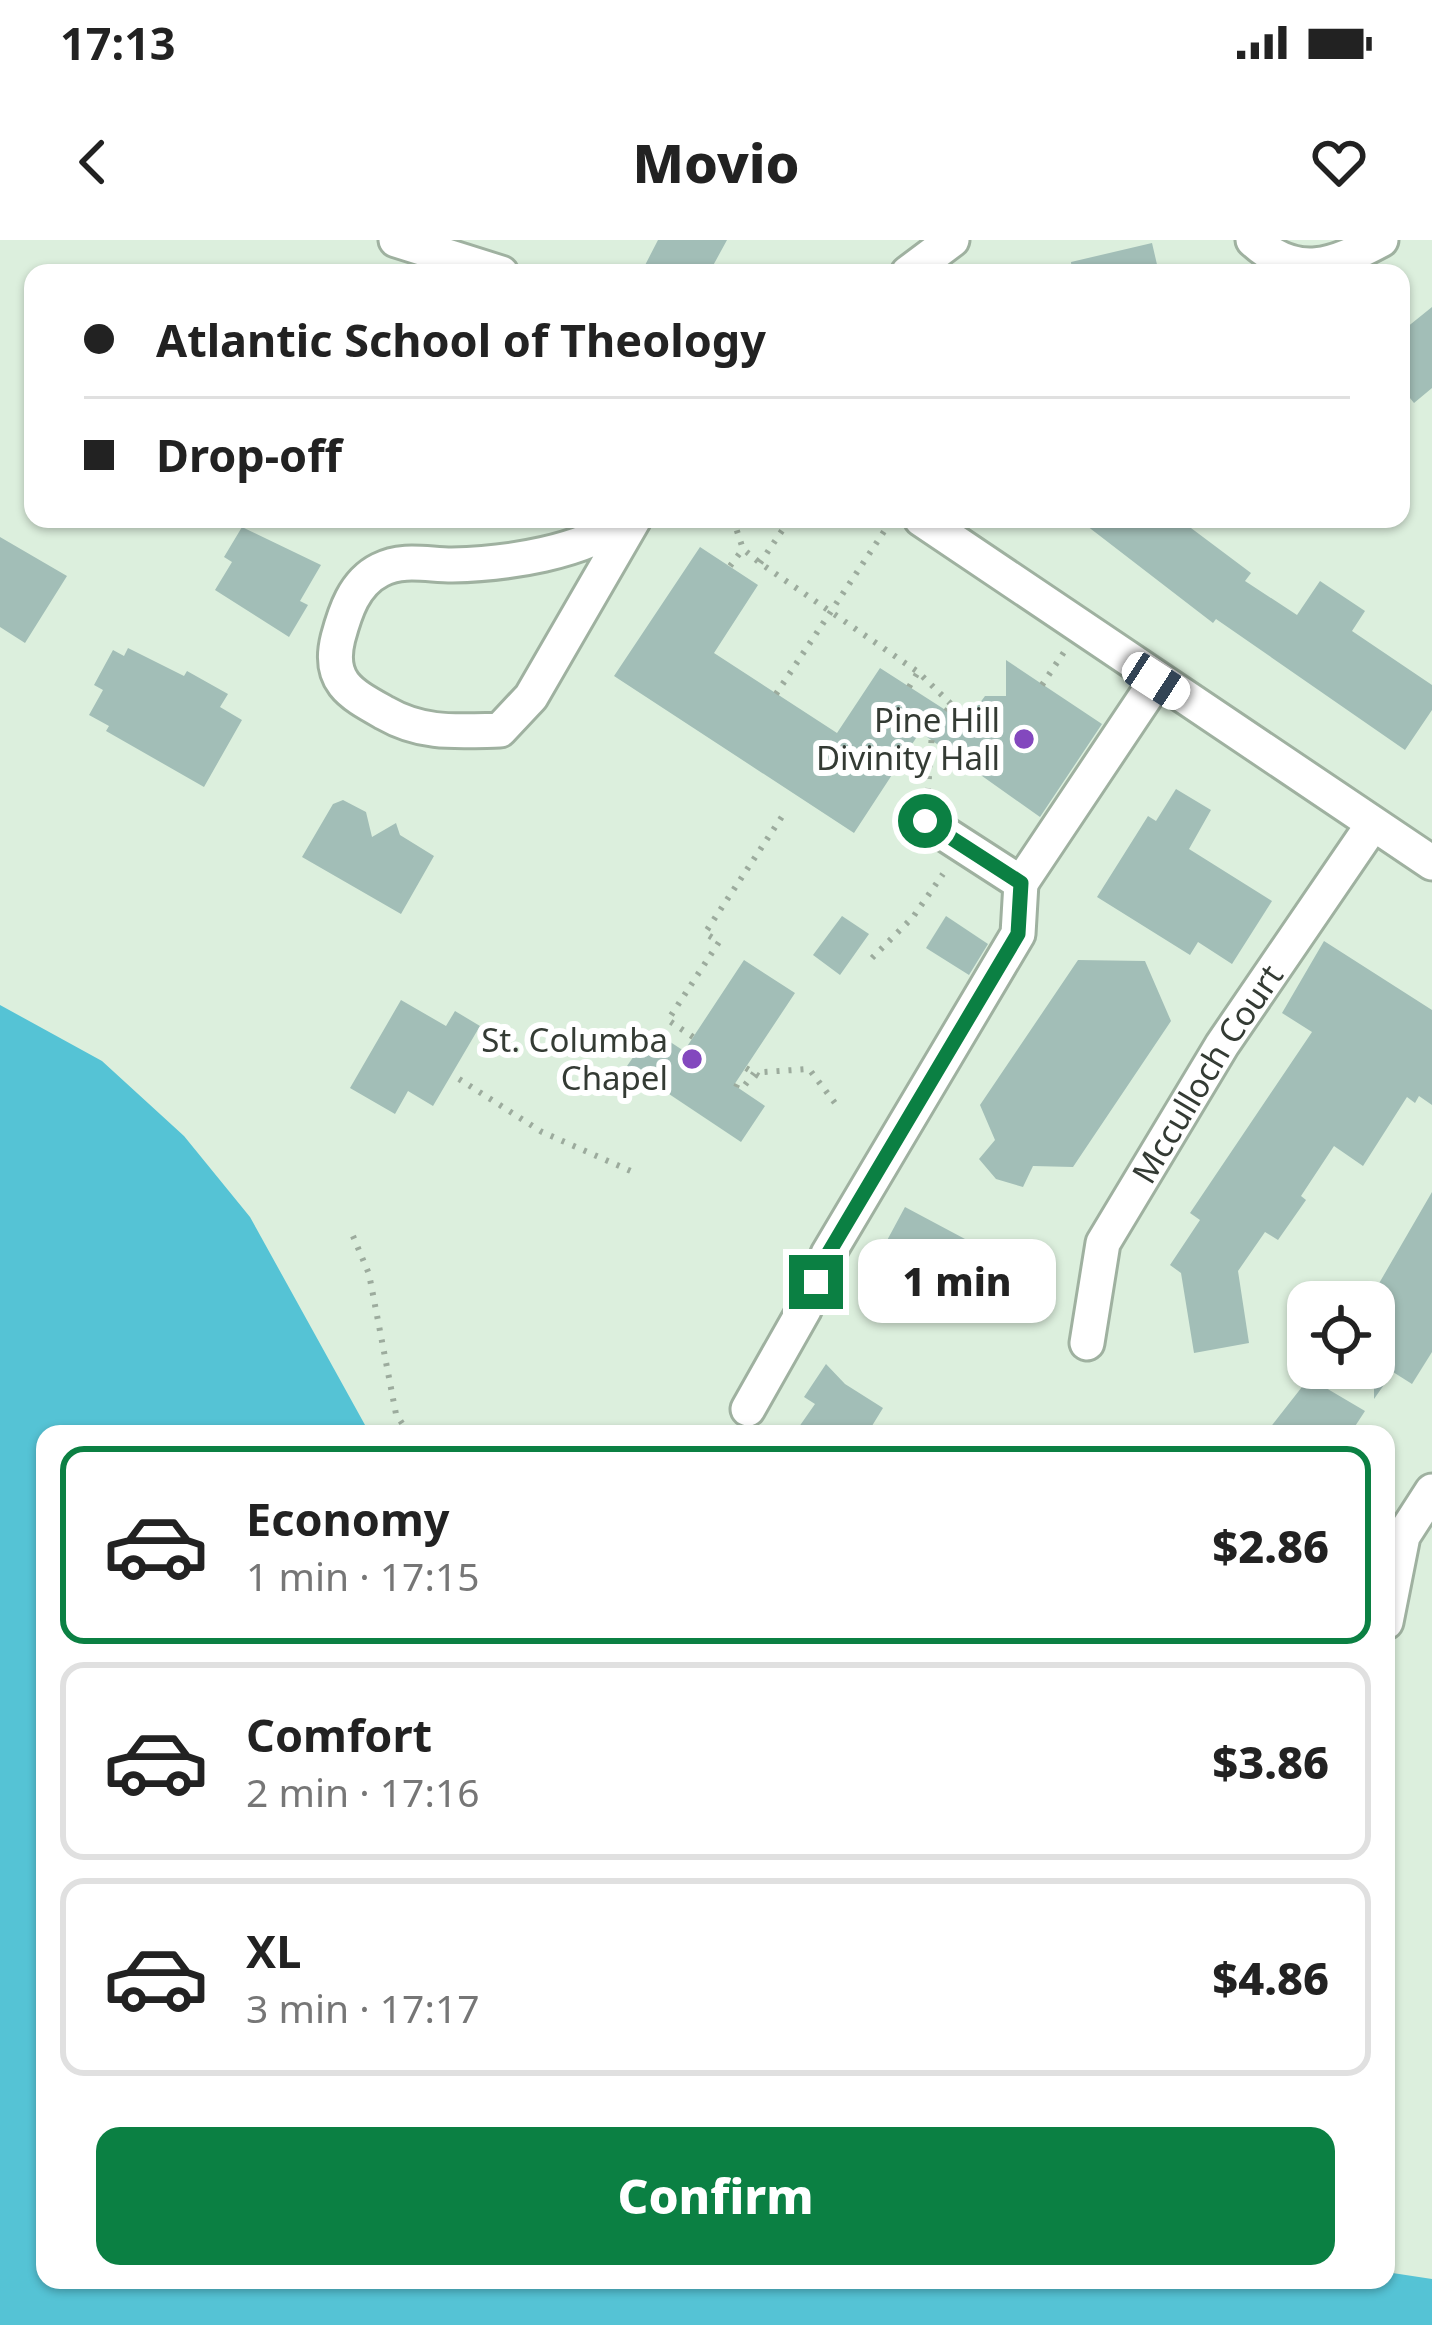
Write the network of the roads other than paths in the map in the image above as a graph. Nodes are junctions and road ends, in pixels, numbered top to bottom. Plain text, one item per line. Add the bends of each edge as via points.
1 (396, 240) edge
2 (952, 240) edge
3 (1253, 240) edge
4 (1381, 240) edge
5 (472, 264) edge
6 (920, 264) edge
7 (1298, 264) edge
8 (1334, 264) edge
9 (612, 528) edge
10 (626, 528) edge
11 (933, 528) edge
12 (1156, 681) junction
13 (925, 821) dead end
14 (1373, 824) junction
15 (1432, 863) edge
16 (1021, 883) junction
17 (1087, 1343) dead end
18 (748, 1408) dead end
19 (1432, 1491) edge
20 (1395, 1576) edge

1 - 5 street
2 - 6 street
3 - 7 street
4 - 8 street
9 - 10 street via 525,559 381,569 346,613 334,662 340,683 420,728 500,730 531,697
11 - 12 street
12 - 14 street
12 - 16 street
13 - 16 street
14 - 15 street
14 - 17 street, Mcculloch Court via 1222,1045 1103,1243
16 - 18 street via 1018,934 828,1254
19 - 20 street via 1403,1536

